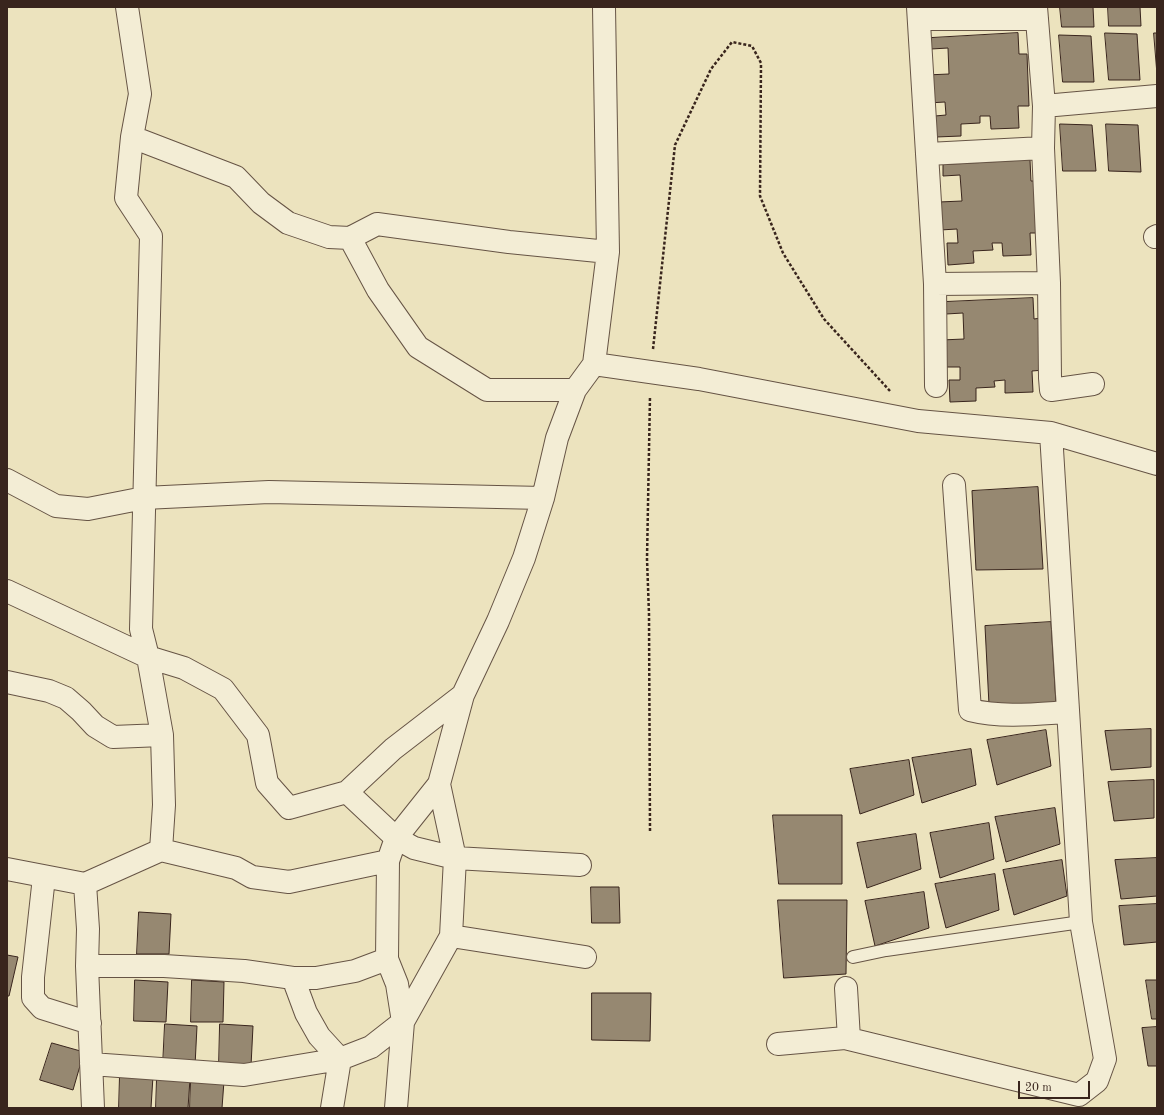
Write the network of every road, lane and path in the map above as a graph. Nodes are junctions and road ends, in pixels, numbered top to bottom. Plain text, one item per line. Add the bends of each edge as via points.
1 (127, 7) edge
2 (604, 7) edge
3 (918, 13) edge
4 (1036, 13) edge
5 (1157, 96) edge
6 (1044, 106) junction
7 (132, 137) junction
8 (1043, 148) junction
9 (928, 154) junction
10 (350, 238) junction
11 (608, 252) junction
12 (1049, 283) junction
13 (936, 284) junction
14 (594, 364) junction
15 (651, 372) junction
16 (1093, 384) dead end
17 (936, 386) dead end
18 (575, 390) junction
19 (892, 393) dead end
20 (1051, 433) junction
21 (1157, 464) edge
22 (7, 480) edge
23 (954, 485) dead end
24 (144, 498) junction
25 (543, 498) junction
26 (7, 591) edge
27 (148, 657) junction
28 (7, 682) edge
29 (463, 695) junction
30 (1068, 712) junction
31 (162, 735) junction
32 (439, 784) junction
33 (347, 792) junction
34 (650, 831) dead end
35 (396, 838) junction
36 (161, 850) junction
37 (455, 858) junction
38 (388, 861) junction
39 (580, 865) dead end
40 (7, 869) edge
41 (44, 877) junction
42 (85, 884) junction
43 (1082, 922) junction
44 (451, 936) junction
45 (584, 957) dead end
46 (854, 957) dead end
47 (387, 959) junction
48 (87, 966) junction
49 (293, 978) junction
50 (846, 988) dead end
51 (403, 1022) junction
52 (90, 1023) junction
53 (849, 1039) junction
54 (778, 1044) dead end
55 (340, 1058) junction
56 (91, 1064) junction
57 (93, 1108) edge
58 (332, 1108) edge
59 (396, 1108) edge

1 - 7 street via 140,94
2 - 11 street
3 - 4 street
3 - 9 street
4 - 6 street
5 - 6 street
6 - 8 street
7 - 10 street via 236,178 261,203 288,223 329,237
7 - 24 street via 126,198 151,236
8 - 9 street
8 - 12 street
9 - 13 street
10 - 11 street via 377,224
10 - 18 street via 378,290 418,346 487,390
11 - 14 street
12 - 13 street
12 - 16 street via 1051,390
13 - 17 street
14 - 15 street
14 - 18 street
15 - 19 path via 675,145 711,69 732,42 752,46 761,63 760,196 784,253 824,319
15 - 20 street via 918,421
15 - 34 path via 647,559
18 - 25 street via 557,438
20 - 21 street
20 - 30 street
22 - 24 street via 56,506 88,509
23 - 30 street via 970,710 1023,715
24 - 25 street via 269,492
24 - 27 street via 141,629
25 - 29 street via 521,565
26 - 27 street
27 - 31 street
27 - 33 street via 184,668 224,689 258,735 267,783 289,808
28 - 31 street via 48,691 66,698 95,726 113,736
29 - 32 street
29 - 33 street via 392,749
30 - 43 street
31 - 36 street via 164,805
32 - 35 street
32 - 37 street
33 - 35 street
35 - 37 street via 414,848
35 - 38 street
36 - 38 street via 236,868 252,878 289,882
36 - 42 street
37 - 39 street
37 - 44 street
38 - 47 street
40 - 41 street
41 - 42 street
41 - 52 street via 33,998 42,1008
42 - 48 street
43 - 46 lane via 886,950
43 - 53 street via 1105,1059 1097,1081 1079,1095
44 - 45 street
44 - 51 street
47 - 49 street via 355,971 316,978
47 - 51 street via 397,984
48 - 49 street via 164,966 244,971
48 - 52 street
49 - 55 street via 306,1013 319,1036
50 - 53 street
51 - 55 street via 371,1047
51 - 59 street
52 - 56 street
53 - 54 street
55 - 56 street via 244,1074
55 - 58 street
56 - 57 street

